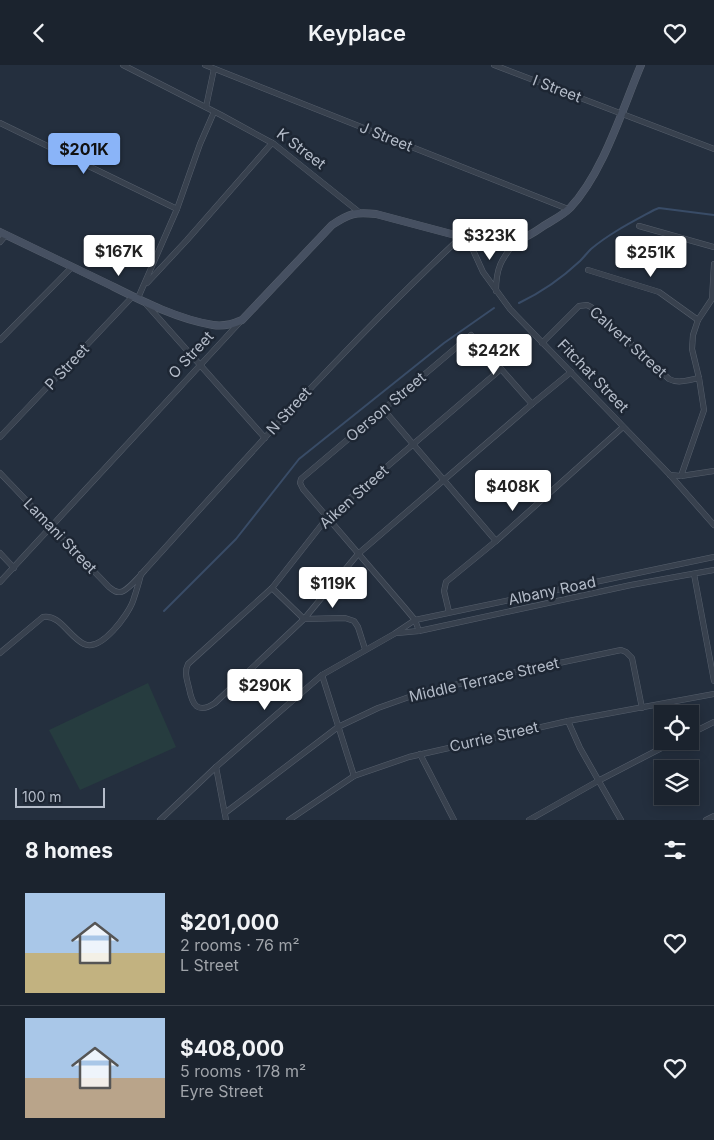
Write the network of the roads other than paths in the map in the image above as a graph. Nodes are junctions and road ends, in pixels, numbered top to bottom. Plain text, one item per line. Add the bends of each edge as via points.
1 (122, 65) edge
2 (205, 65) edge
3 (494, 65) edge
4 (641, 65) edge
5 (214, 69) junction
6 (206, 107) junction
7 (214, 112) junction
8 (621, 114) junction
9 (0, 123) edge
10 (272, 143) junction
11 (714, 149) edge
12 (177, 209) junction
13 (568, 209) junction
14 (359, 212) junction
15 (639, 226) dead end
16 (3, 233) edge
17 (460, 238) junction
18 (468, 239) junction
19 (0, 242) edge
20 (515, 242) junction
21 (714, 247) edge
22 (714, 264) edge
23 (72, 267) junction
24 (588, 270) dead end
25 (143, 287) junction
26 (496, 291) junction
27 (138, 299) junction
28 (242, 320) junction
29 (698, 320) junction
30 (0, 340) edge
31 (542, 343) junction
32 (200, 365) junction
33 (501, 369) junction
34 (571, 373) junction
35 (699, 378) junction
36 (532, 404) junction
37 (383, 409) junction
38 (623, 427) junction
39 (0, 437) edge
40 (264, 438) junction
41 (414, 445) junction
42 (714, 471) edge
43 (0, 473) edge
44 (670, 475) junction
45 (681, 476) junction
46 (445, 480) junction
47 (327, 518) junction
48 (714, 525) edge
49 (52, 527) junction
50 (496, 541) junction
51 (0, 553) edge
52 (358, 554) junction
53 (714, 557) edge
54 (14, 568) junction
55 (714, 569) edge
56 (694, 573) junction
57 (0, 574) edge
58 (141, 574) junction
59 (628, 575) junction
60 (6, 577) junction
61 (0, 583) edge
62 (631, 585) junction
63 (272, 588) junction
64 (124, 591) joint
65 (497, 603) junction
66 (449, 612) junction
67 (500, 614) junction
68 (304, 619) junction
69 (415, 619) junction
70 (418, 631) junction
71 (394, 634) junction
72 (365, 649) junction
73 (0, 653) edge
74 (322, 675) junction
75 (714, 681) edge
76 (714, 695) edge
77 (642, 708) junction
78 (568, 721) junction
79 (714, 721) edge
80 (338, 727) junction
81 (699, 729) edge
82 (658, 750) edge
83 (420, 754) junction
84 (216, 767) junction
85 (354, 775) junction
86 (598, 781) junction
87 (225, 813) junction
88 (714, 816) edge
89 (160, 820) edge
90 (226, 820) edge
91 (288, 820) edge
92 (454, 820) edge
93 (529, 820) edge
94 (621, 820) edge
95 (706, 820) edge

1 - 6 street, K Street
2 - 5 street, J Street
3 - 8 street, I Street
4 - 8 street
5 - 6 street
5 - 13 street, J Street
6 - 7 street, K Street
7 - 10 street, K Street
7 - 12 street, P Street
8 - 11 street, I Street
8 - 13 street via 592,177
9 - 12 street
10 - 14 street, K Street
10 - 25 street, P Street
12 - 25 street, P Street
13 - 20 street
14 - 17 street, K Street
14 - 28 street, O Street via 343,218 325,231
15 - 21 street
16 - 19 street
16 - 23 street
17 - 18 street, K Street
17 - 40 street, N Street via 320,377
18 - 20 street via 502,245
18 - 26 street, Fitchat Street
20 - 26 street via 501,259 496,274
22 - 29 street via 712,299
23 - 27 street
23 - 30 street
24 - 29 street via 659,292
25 - 27 street, P Street
26 - 31 street, Fitchat Street
27 - 28 street via 213,325 224,326
27 - 32 street
27 - 39 street, P Street
28 - 32 street, O Street
29 - 35 street via 692,349
31 - 34 street, Fitchat Street
31 - 35 street, Calvert Street via 579,306 586,305 669,379
32 - 40 street
32 - 49 street, O Street
33 - 36 street
33 - 37 street, Oerson Street via 471,335
33 - 41 street, Aiken Street
34 - 36 street
34 - 38 street, Fitchat Street
35 - 45 street via 704,409
36 - 46 street
37 - 41 street
37 - 47 street, Oerson Street via 301,479 303,489
38 - 44 street, Fitchat Street
38 - 50 street
40 - 58 street, N Street
41 - 46 street
41 - 47 street, Aiken Street
42 - 45 street
43 - 49 street, Lamani Street
44 - 45 street
44 - 48 street, Fitchat Street
46 - 50 street
46 - 52 street
47 - 52 street
47 - 63 street, Aiken Street
49 - 54 street, O Street
49 - 64 street, Lamani Street via 109,587 115,592
50 - 66 street via 446,582 444,591
51 - 54 street
52 - 68 street
52 - 69 street
53 - 59 street, Albany Road
54 - 60 street, O Street
55 - 56 street, Albany Road
56 - 62 street, Albany Road
56 - 75 street
57 - 60 street
58 - 64 street, N Street
58 - 73 street via 133,602 105,639 91,645 82,643 55,619 47,616
59 - 62 street
59 - 65 street, Albany Road
60 - 61 street, O Street
62 - 67 street, Albany Road
63 - 68 street
63 - 68 street, Aiken Street via 188,664 186,675 194,705 206,708 215,703
65 - 66 street, Albany Road
65 - 67 street
66 - 69 street, Albany Road
67 - 70 street, Albany Road
68 - 72 street via 354,621
69 - 70 street
69 - 71 street, Albany Road
70 - 71 street, Albany Road
71 - 72 street, Albany Road
72 - 74 street, Albany Road
74 - 80 street
74 - 84 street, Albany Road
76 - 77 street, Currie Street
77 - 78 street, Currie Street
77 - 80 street, Middle Terrace Street via 632,658 626,652 616,650 426,691
78 - 83 street, Currie Street
78 - 86 street
79 - 81 street
80 - 85 street
80 - 87 street, Middle Terrace Street
82 - 86 street
83 - 85 street, Currie Street
83 - 92 street
84 - 87 street
84 - 89 street, Albany Road
85 - 91 street, Currie Street
86 - 93 street
86 - 94 street
87 - 90 street
88 - 95 street

